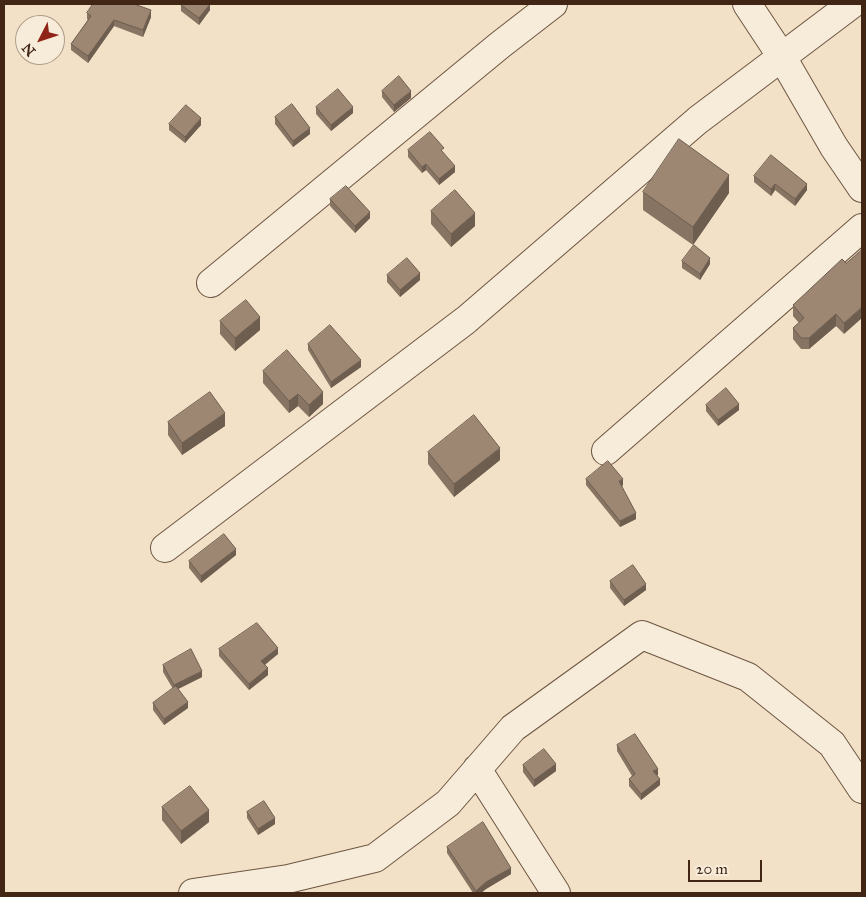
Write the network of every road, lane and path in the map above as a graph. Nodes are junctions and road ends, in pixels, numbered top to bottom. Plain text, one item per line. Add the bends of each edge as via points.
1 (553, 4) edge
2 (747, 4) edge
3 (852, 4) edge
4 (782, 57) junction
5 (862, 188) edge
6 (862, 228) edge
7 (211, 283) dead end
8 (606, 451) dead end
9 (165, 548) dead end
10 (477, 769) junction
11 (862, 790) edge
12 (193, 893) edge
13 (556, 893) edge

1 - 7 street
2 - 4 street
3 - 4 street
4 - 5 street via 834,147
4 - 9 street via 698,120 466,320
6 - 8 street
10 - 11 street via 513,728 642,635 748,677 832,744
10 - 12 street via 448,803 375,858 288,879
10 - 13 street

